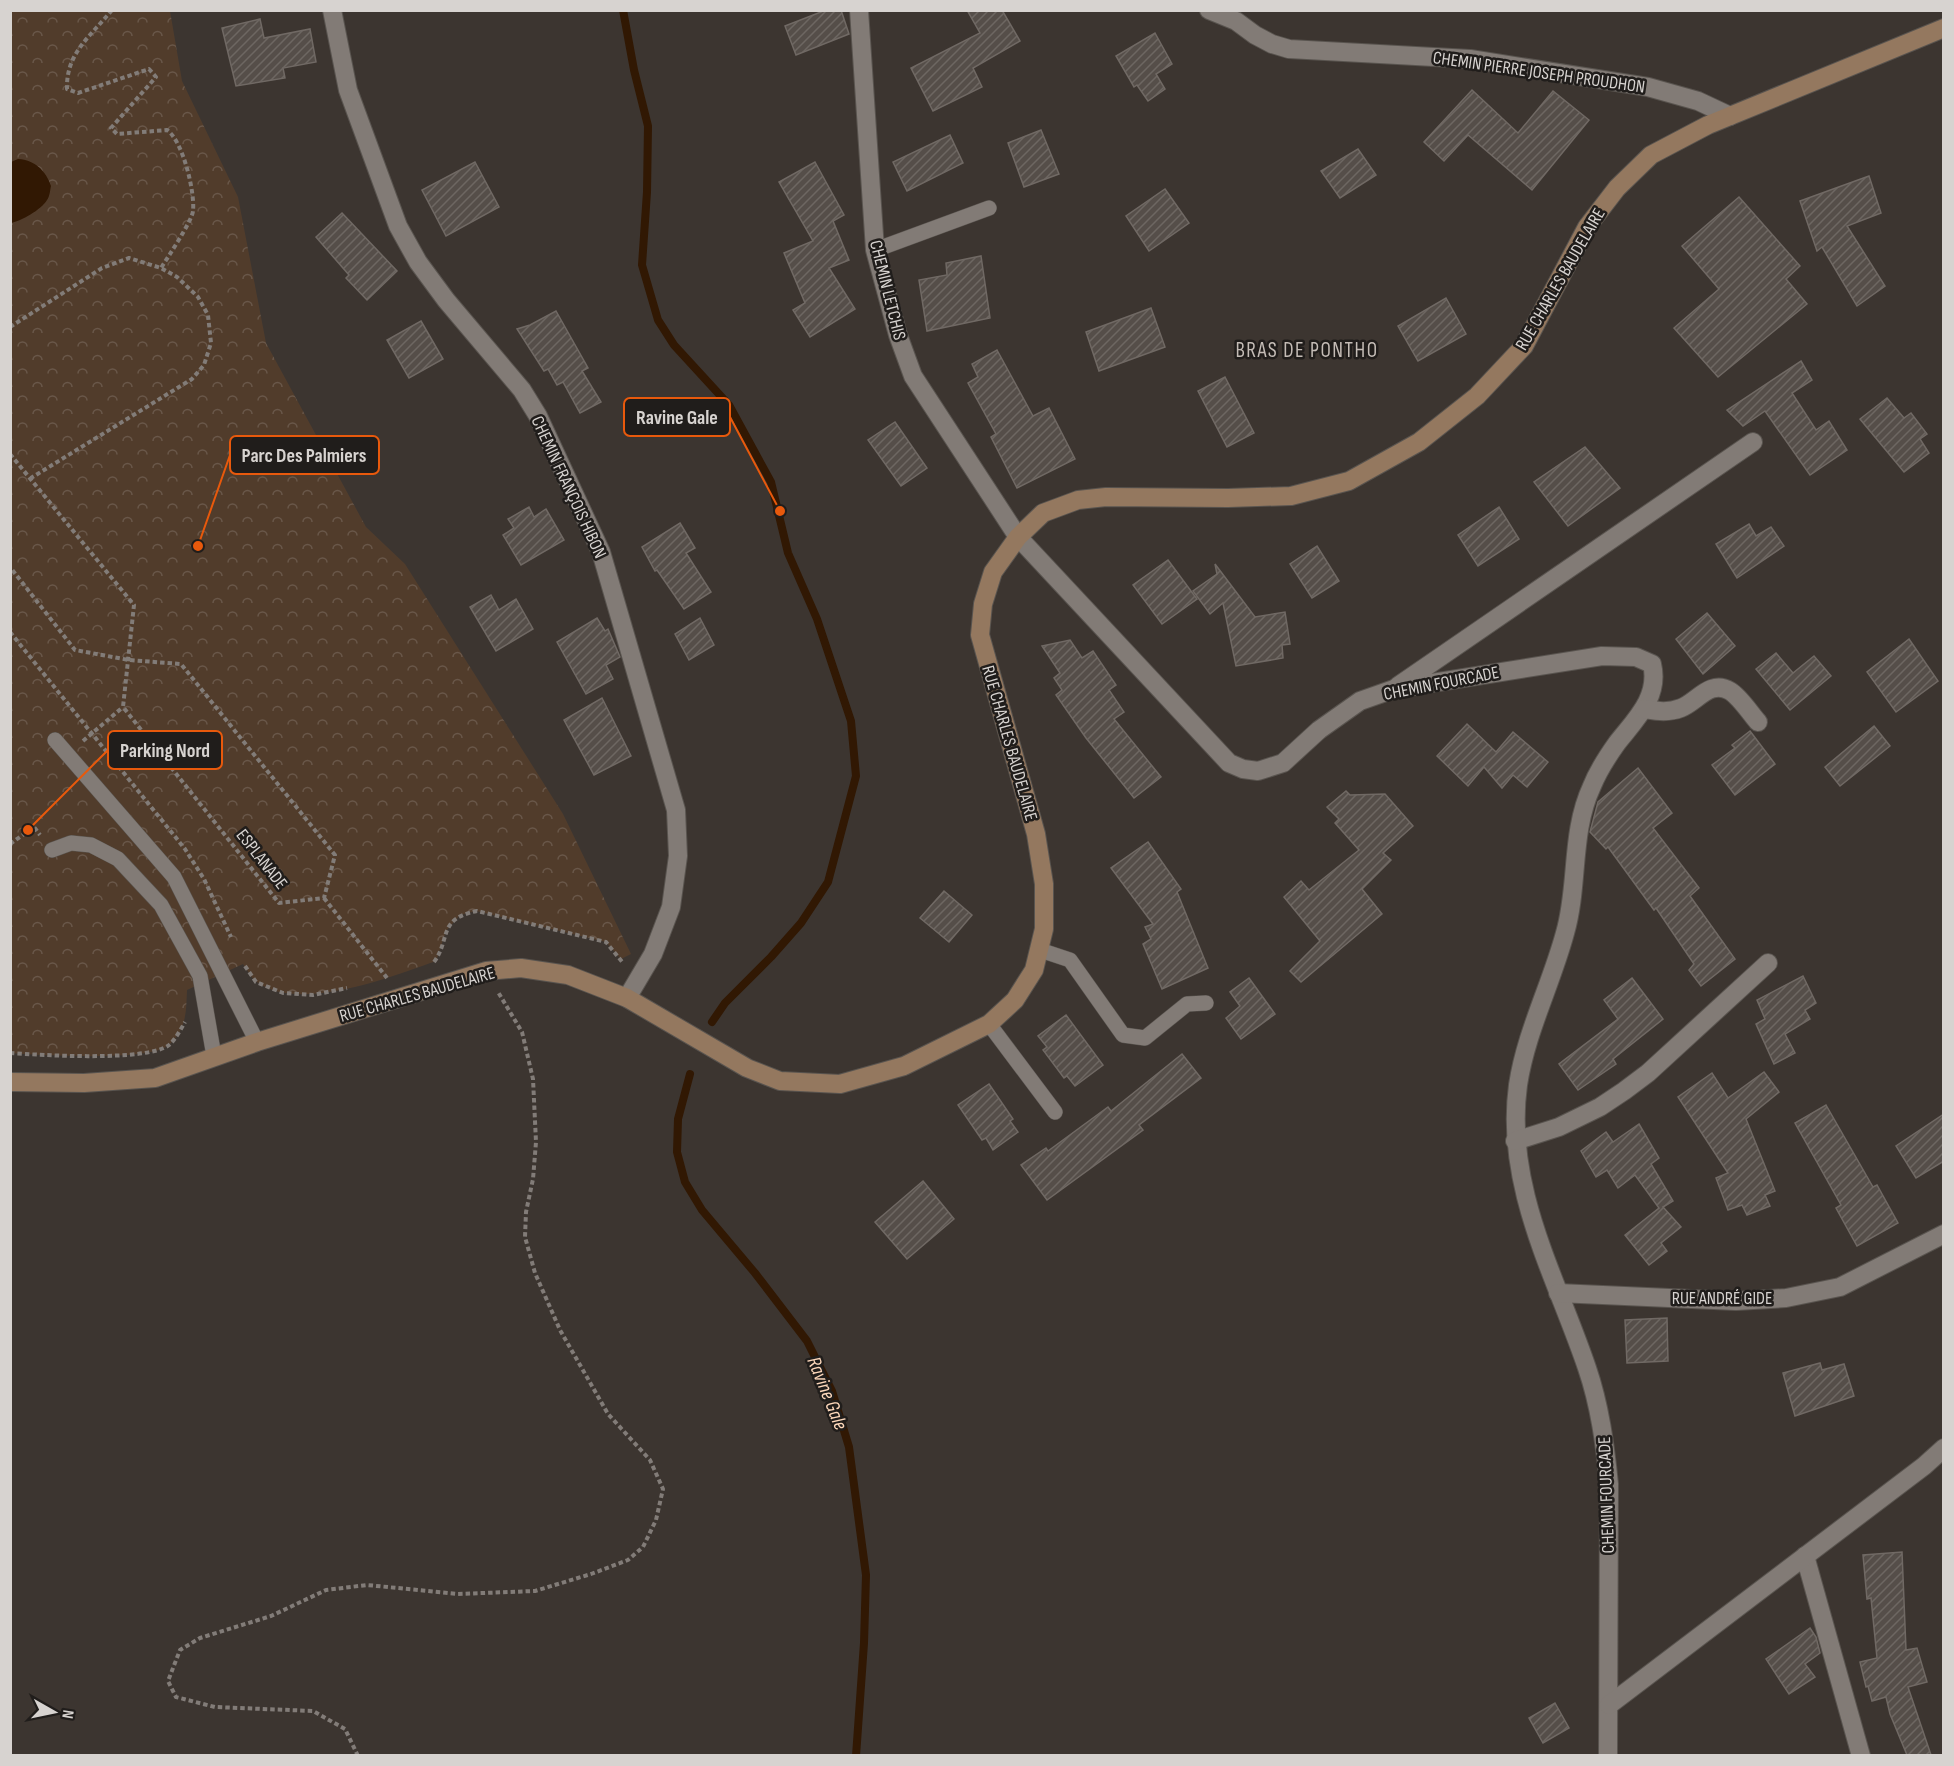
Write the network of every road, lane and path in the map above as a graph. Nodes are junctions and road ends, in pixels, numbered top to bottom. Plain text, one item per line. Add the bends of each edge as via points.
1 (112, 10) edge
2 (332, 10) edge
3 (859, 10) edge
4 (1209, 10) edge
5 (1242, 16) edge
6 (1944, 28) edge
7 (1730, 116) junction
8 (989, 208) dead end
9 (875, 250) junction
10 (161, 268) junction
11 (10, 327) edge
12 (1753, 442) dead end
13 (10, 454) edge
14 (31, 478) junction
15 (1018, 537) junction
16 (10, 567) edge
17 (10, 632) edge
18 (129, 660) junction
19 (1394, 689) junction
20 (123, 707) junction
21 (1644, 709) junction
22 (1758, 723) dead end
23 (92, 734) junction
24 (55, 740) dead end
25 (68, 754) junction
26 (10, 844) edge
27 (52, 850) joint
28 (324, 898) junction
29 (234, 943) dead end
30 (1040, 950) junction
31 (1768, 963) dead end
32 (486, 971) junction
33 (388, 978) dead end
34 (627, 998) junction
35 (1206, 1003) dead end
36 (989, 1024) junction
37 (257, 1042) junction
38 (214, 1056) junction
39 (10, 1082) edge
40 (1055, 1112) dead end
41 (1515, 1141) junction
42 (1944, 1234) edge
43 (1558, 1293) junction
44 (1944, 1448) edge
45 (1805, 1556) junction
46 (1609, 1705) junction
47 (358, 1755) edge
48 (1608, 1755) edge
49 (1861, 1755) edge

1 - 10 path via 72,57 67,89 78,93 149,69 156,77 111,129 117,134 167,130 174,135 188,168 193,213
2 - 34 street, CHEMIN FRANÇOIS HIBON via 348,90 398,226 446,300 522,390 601,552 676,810 678,856 671,906 653,954
3 - 9 street, CHEMIN LETCHIS
4 - 5 street, CHEMIN PIERRE JOSEPH PROUDHON
5 - 7 street, CHEMIN PIERRE JOSEPH PROUDHON via 1255,35 1289,49 1481,60 1648,87 1698,101
6 - 7 main road, RUE CHARLES BAUDELAIRE
7 - 15 main road, RUE CHARLES BAUDELAIRE via 1651,155 1617,188 1587,226 1524,346 1477,396 1419,442 1349,481 1291,496 1078,500 1043,513
8 - 9 lane
9 - 15 street, CHEMIN LETCHIS via 913,376
10 - 11 path via 129,258 102,267
10 - 14 path via 198,297 208,315 211,343 204,365 192,379
12 - 19 street
13 - 14 path
14 - 18 path via 134,605
15 - 19 street, CHEMIN FOURCADE via 1228,763 1258,771 1283,763 1319,730 1360,702
15 - 30 main road, RUE CHARLES BAUDELAIRE via 993,572 982,604 980,635 1036,834 1044,884
16 - 18 path via 75,650
17 - 23 path
18 - 20 path
18 - 28 path via 181,664 335,855
19 - 21 street, CHEMIN FOURCADE via 1618,655 1652,664 1653,682
20 - 23 path
20 - 28 path, ESPLANADE via 279,903
21 - 22 street via 1663,712 1682,708 1707,690 1719,687 1731,692
21 - 41 street, CHEMIN FOURCADE via 1603,764 1582,814 1565,933 1522,1061
23 - 25 path
23 - 29 path via 185,849
24 - 25 lane
25 - 37 lane via 174,877
26 - 27 path via 34,827
27 - 38 lane via 71,843 90,845 118,859 161,905 202,983
28 - 33 path
30 - 35 lane via 1070,960 1123,1035 1145,1038 1187,1004
30 - 36 main road, RUE CHARLES BAUDELAIRE via 1034,970 1015,1000
31 - 41 street via 1624,1091 1559,1127
32 - 34 main road, RUE CHARLES BAUDELAIRE via 520,968 568,975
32 - 37 main road, RUE CHARLES BAUDELAIRE
32 - 47 path via 522,1032 533,1079 536,1142 525,1237 535,1273 560,1330 608,1414 650,1460 663,1489 656,1520 643,1547 628,1560 591,1574 535,1591 458,1594 367,1585 326,1590 271,1616 200,1638 180,1650 168,1681 176,1697 215,1707 313,1711 345,1729
34 - 36 main road, RUE CHARLES BAUDELAIRE via 747,1068 780,1081 840,1084 904,1066
36 - 40 lane
37 - 38 main road, RUE CHARLES BAUDELAIRE
38 - 39 main road, RUE CHARLES BAUDELAIRE via 155,1078 84,1083
41 - 43 street, CHEMIN FOURCADE via 1533,1226
42 - 43 street, RUE ANDRÉ GIDE via 1840,1287 1786,1298 1736,1301
43 - 46 street, CHEMIN FOURCADE via 1587,1368 1605,1443 1609,1484
44 - 45 street
45 - 46 street
45 - 49 street
46 - 48 street, CHEMIN FOURCADE

